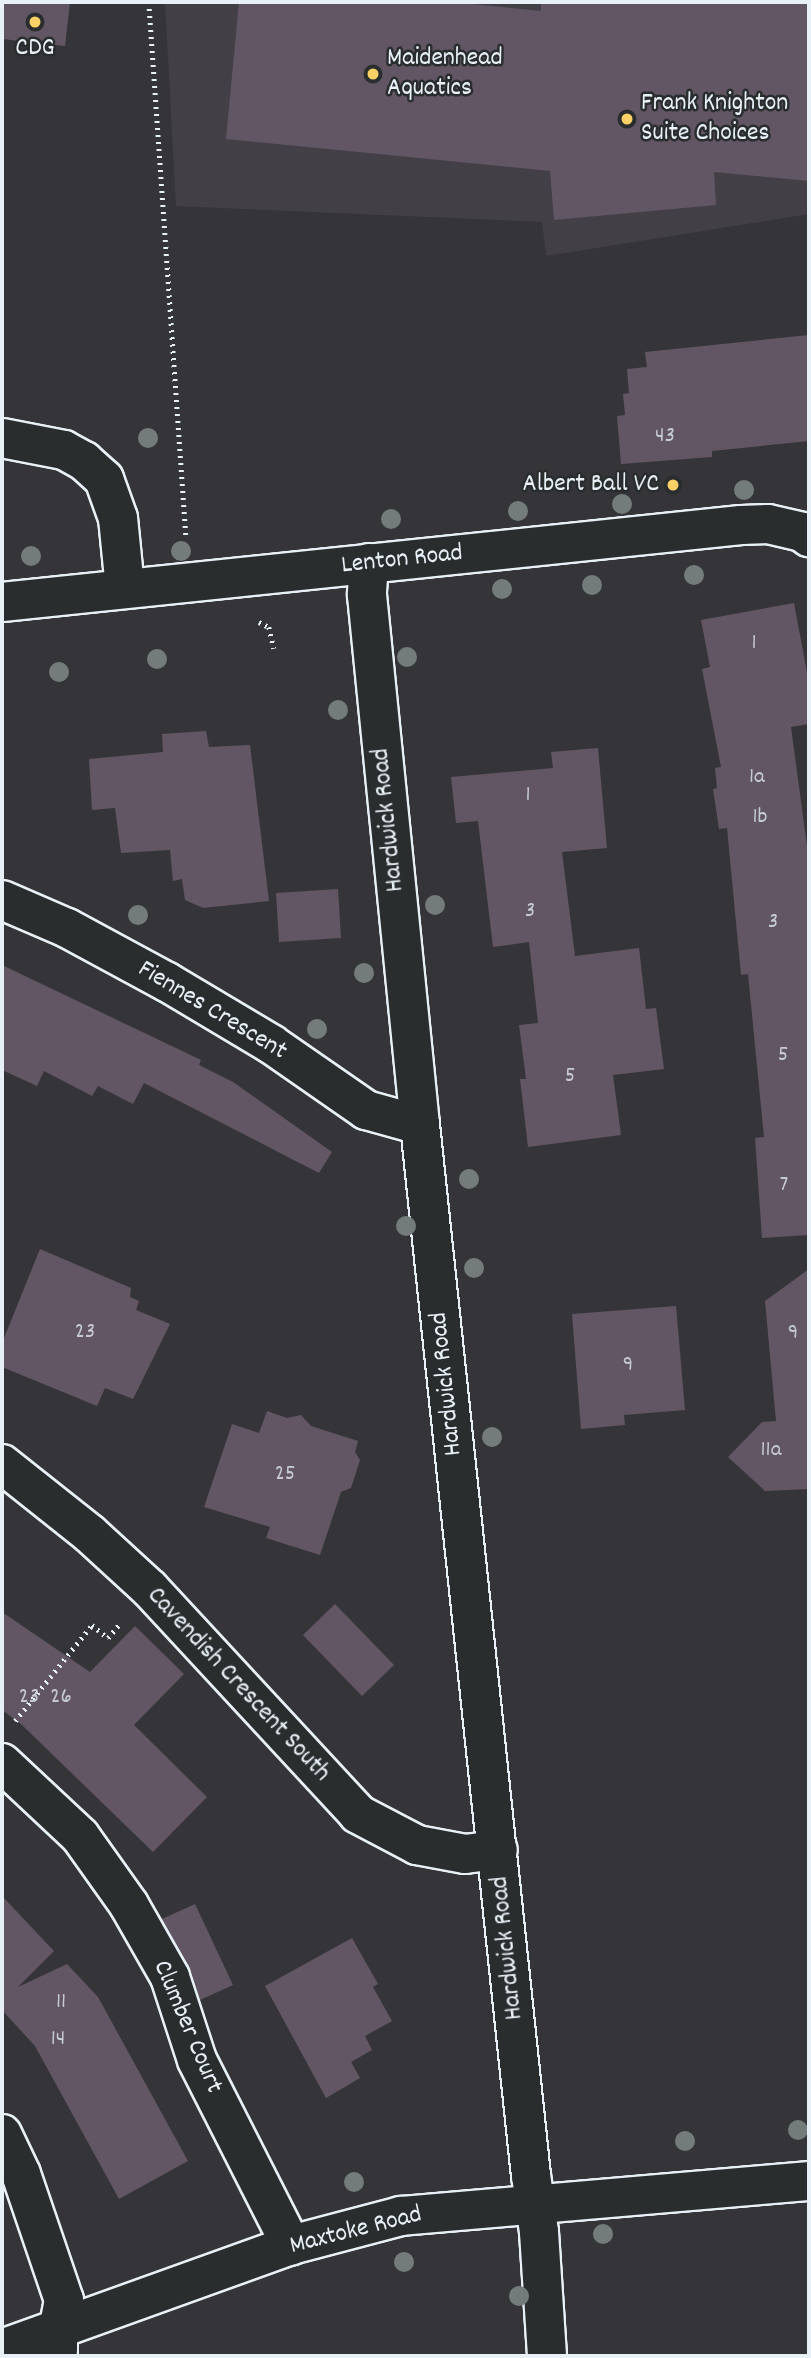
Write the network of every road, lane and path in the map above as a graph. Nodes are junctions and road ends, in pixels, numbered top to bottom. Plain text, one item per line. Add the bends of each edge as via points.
1 (149, 2) edge
2 (2, 438) edge
3 (806, 534) edge
4 (369, 563) junction
5 (195, 581) junction
6 (125, 588) junction
7 (2, 602) edge
8 (2, 900) edge
9 (419, 1125) junction
10 (2, 1464) edge
11 (125, 1617) dead end
12 (6, 1746) edge
13 (498, 1850) junction
14 (2, 2134) edge
15 (809, 2181) edge
16 (535, 2204) junction
17 (291, 2245) junction
18 (58, 2343) edge
19 (2, 2349) edge
20 (547, 2356) edge

1 - 5 path via 183,520
2 - 6 street via 64,450 104,479 118,518
3 - 4 street, Lenton Road via 768,524 741,525
4 - 5 street, Lenton Road
4 - 9 street, Hardwick Road via 367,595
5 - 6 street, Lenton Road
6 - 7 street, Lenton Road
8 - 9 street, Fiennes Crescent via 68,928 167,982 271,1044 366,1110
9 - 13 street, Hardwick Road
10 - 13 street, Cavendish Crescent South via 150,1589 358,1814 417,1845 465,1854
11 - 12 path via 108,1638 92,1625
12 - 17 street, Clumber Court via 129,1905 170,1977 197,2060
13 - 16 street, Hardwick Road
14 - 18 street via 21,2174 64,2300
15 - 16 street, Maxtoke Road
16 - 17 street, Maxtoke Road via 401,2216
16 - 20 street, Hardwick Road
17 - 18 street, Maxtoke Road
18 - 19 street, Maxtoke Road

